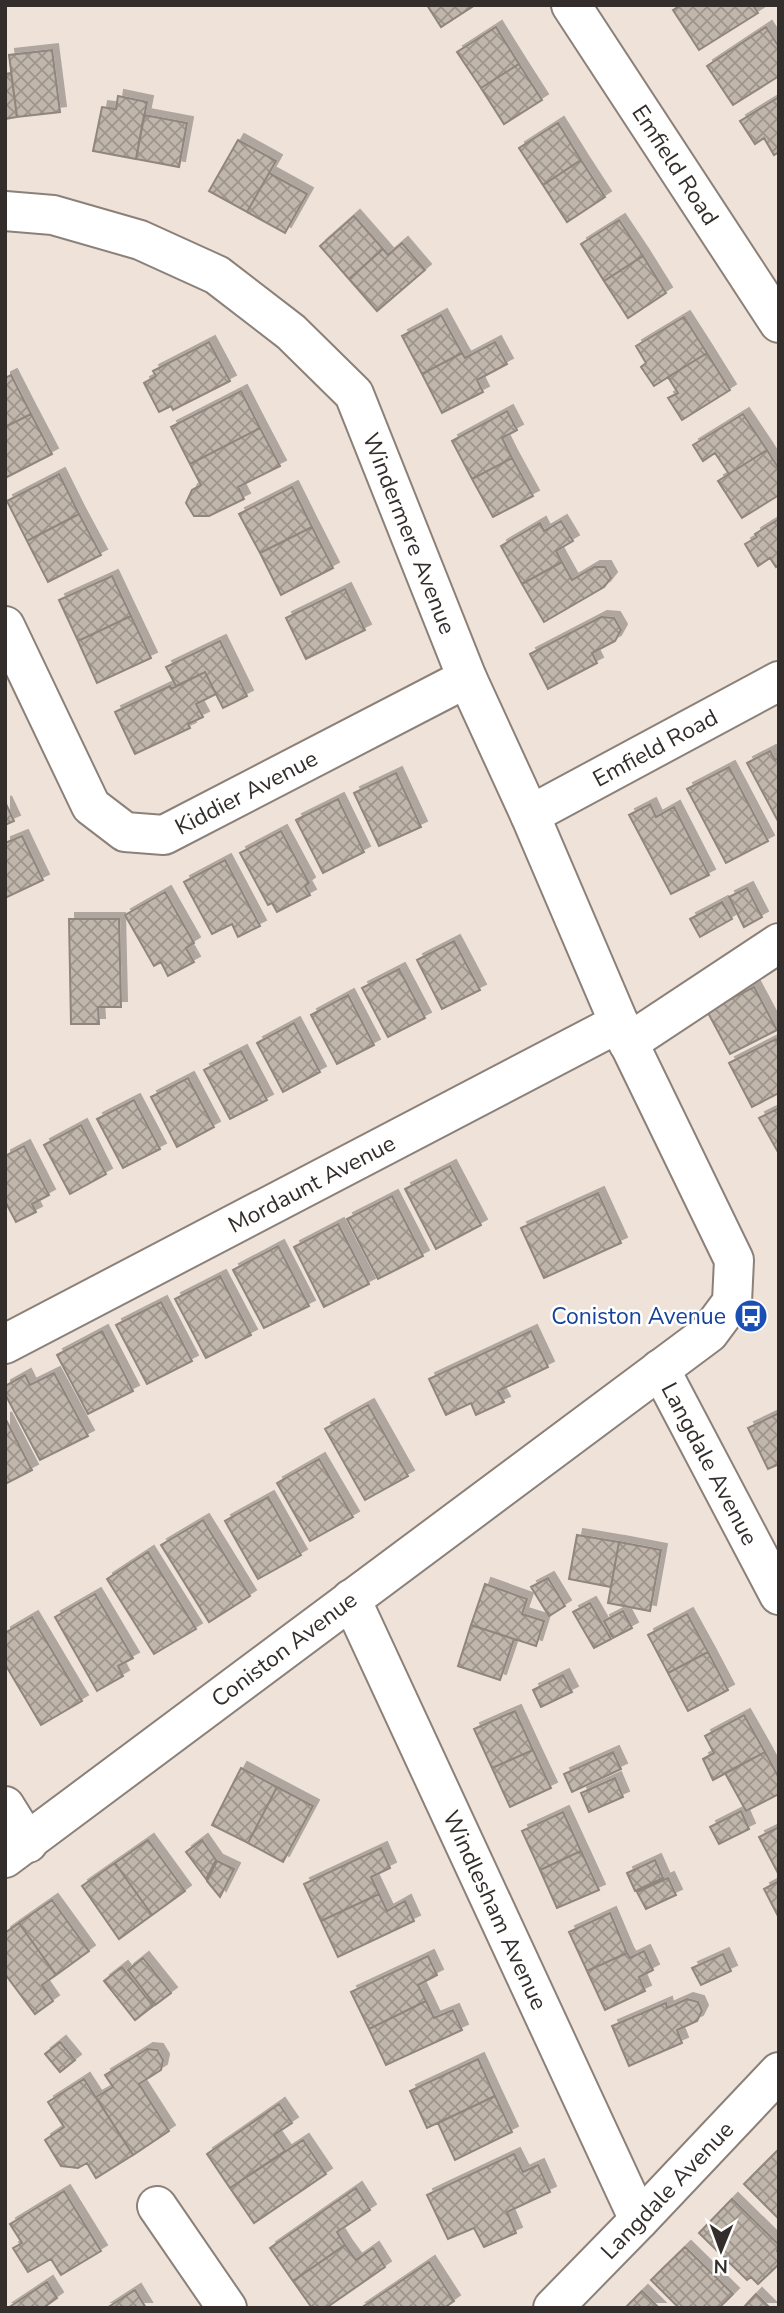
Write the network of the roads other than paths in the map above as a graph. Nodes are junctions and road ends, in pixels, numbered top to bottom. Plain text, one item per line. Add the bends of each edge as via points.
1 (571, 5) edge
2 (5, 211) edge
3 (779, 323) edge
4 (5, 626) edge
5 (467, 678) junction
6 (779, 681) edge
7 (530, 815) junction
8 (779, 943) edge
9 (623, 1033) junction
10 (5, 1344) edge
11 (660, 1369) junction
12 (779, 1595) edge
13 (351, 1599) junction
14 (5, 1806) edge
15 (16, 1850) edge
16 (779, 2071) edge
17 (157, 2206) dead end
18 (639, 2220) junction
19 (227, 2308) edge
20 (553, 2308) edge

1 - 3 street, Emfield Road
2 - 5 street, Windermere Avenue via 53,215 140,240 217,275 291,332 354,394
4 - 5 street, Kiddier Avenue via 91,806 125,832 164,835
5 - 7 street, Windermere Avenue
6 - 7 street, Emfield Road
7 - 9 street, Windermere Avenue
8 - 9 street, Mordaunt Avenue
9 - 10 street, Mordaunt Avenue
9 - 11 street, Coniston Avenue via 734,1260 732,1302 709,1333
11 - 12 street, Langdale Avenue
11 - 13 street, Coniston Avenue
13 - 15 street, Coniston Avenue
13 - 18 street, Windlesham Avenue
14 - 15 street
16 - 18 street, Langdale Avenue
17 - 19 street
18 - 20 street, Langdale Avenue

